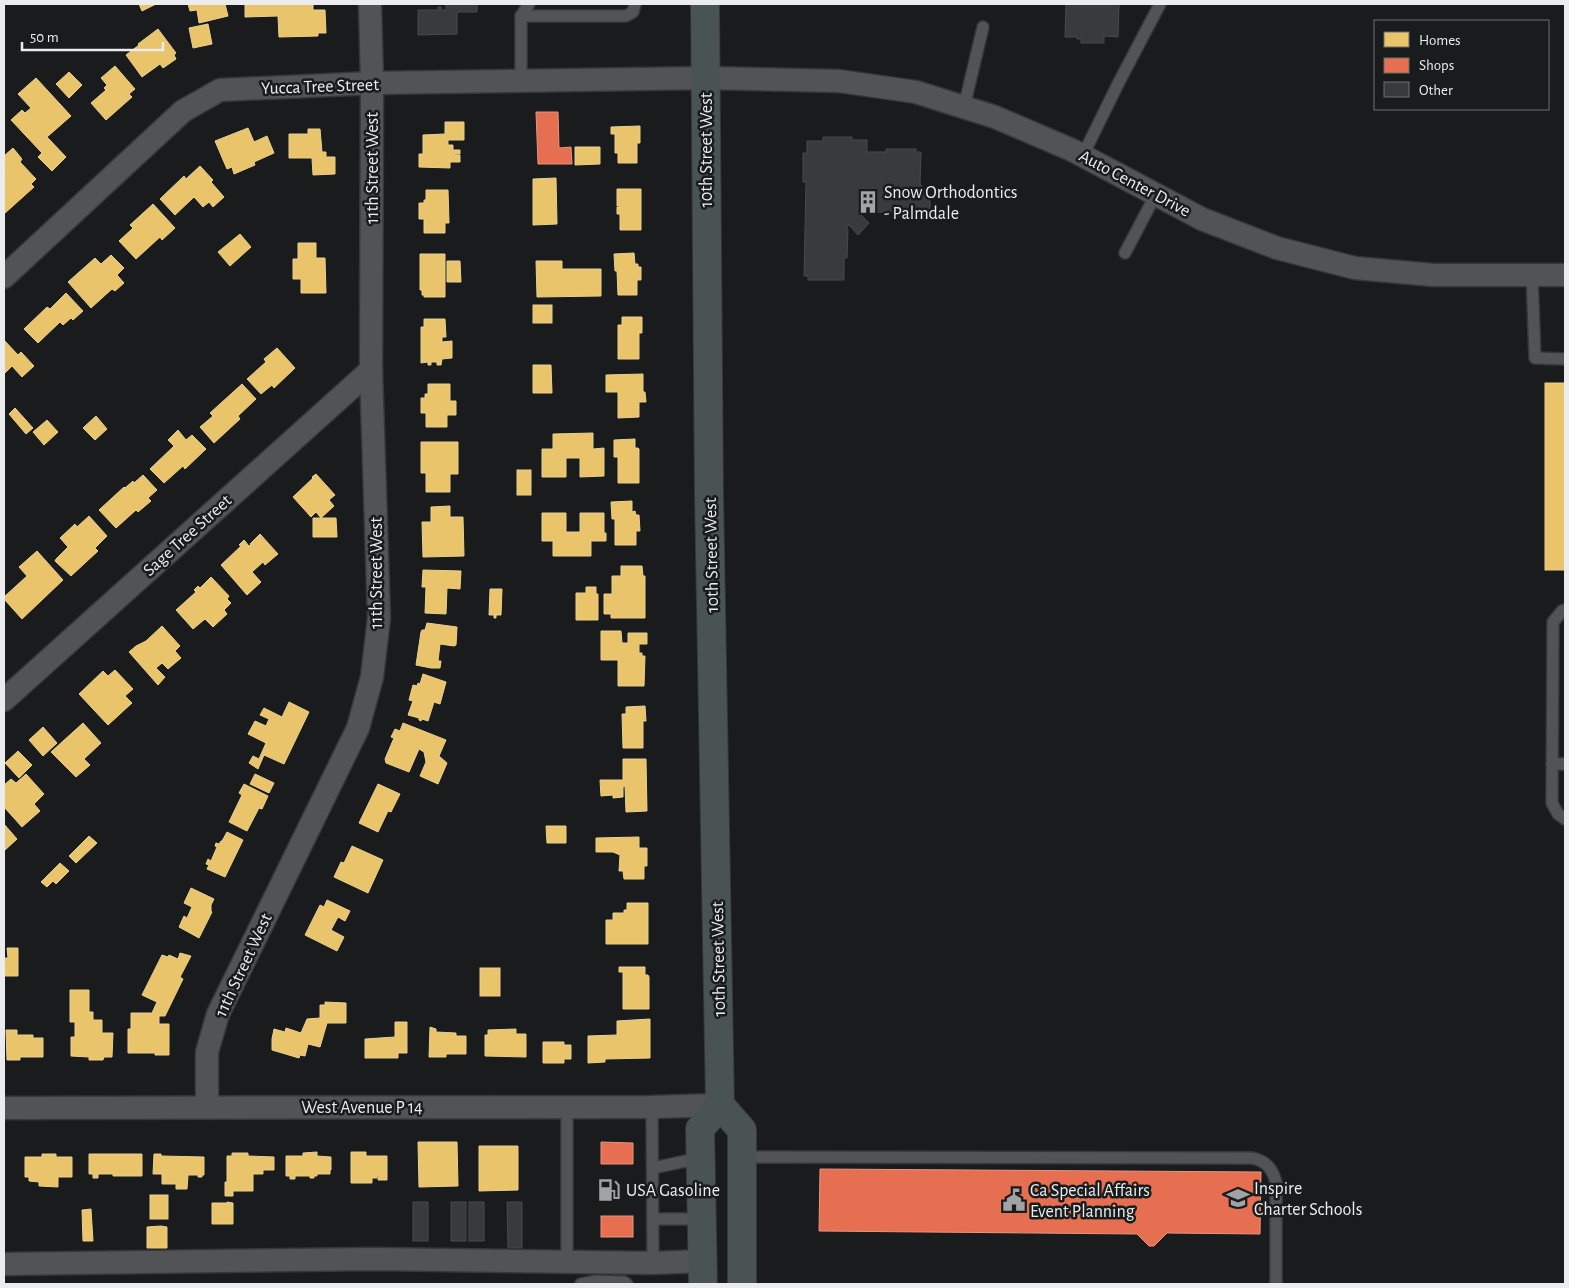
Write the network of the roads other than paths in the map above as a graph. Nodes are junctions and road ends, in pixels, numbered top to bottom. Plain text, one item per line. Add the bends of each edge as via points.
1 (370, 4) edge
2 (529, 4) edge
3 (635, 4) edge
4 (704, 4) edge
5 (1160, 4) edge
6 (521, 16) junction
7 (983, 27) dead end
8 (706, 78) junction
9 (521, 81) junction
10 (372, 83) junction
11 (964, 107) junction
12 (1083, 155) junction
13 (1156, 194) junction
14 (1125, 253) dead end
15 (1532, 275) junction
16 (1565, 275) edge
17 (4, 277) edge
18 (1565, 359) edge
19 (371, 370) junction
20 (1565, 610) edge
21 (4, 700) edge
22 (1552, 764) junction
23 (1565, 764) edge
24 (1565, 819) edge
25 (720, 1105) junction
26 (207, 1106) junction
27 (567, 1107) junction
28 (652, 1107) junction
29 (4, 1108) edge
30 (741, 1156) junction
31 (700, 1158) junction
32 (652, 1168) junction
33 (653, 1218) junction
34 (701, 1218) junction
35 (567, 1262) junction
36 (653, 1263) junction
37 (4, 1264) edge
38 (702, 1273) edge
39 (581, 1284) edge
40 (627, 1284) edge
41 (742, 1284) edge
42 (1276, 1284) edge

1 - 10 street, 11th Street West
2 - 6 lane
3 - 6 lane via 633,12 626,16
4 - 8 main road, 10th Street West
5 - 12 lane
6 - 9 lane
7 - 11 lane
8 - 9 street, Yucca Tree Street
8 - 11 street, Auto Center Drive via 839,81 916,92
8 - 25 main road, 10th Street West
9 - 10 street, Yucca Tree Street
10 - 17 street, Yucca Tree Street via 220,90 183,111
10 - 19 street, 11th Street West
11 - 12 street, Auto Center Drive
12 - 13 street, Auto Center Drive
13 - 14 lane
13 - 15 street, Auto Center Drive via 1202,218 1277,248 1355,268 1433,274
15 - 16 street, Auto Center Drive
15 - 18 lane via 1535,358
19 - 21 street, Sage Tree Street
19 - 26 street, 11th Street West via 379,618 372,677 358,728 218,1014 207,1052
20 - 22 lane via 1553,622
22 - 23 lane
22 - 24 lane via 1552,804
25 - 28 street, West Avenue P 14
25 - 30 main road via 742,1130
25 - 31 main road via 700,1129
26 - 27 street, West Avenue P 14
26 - 29 street, West Avenue P 14
27 - 28 street, West Avenue P 14
27 - 35 lane
28 - 32 lane
30 - 41 main road
30 - 42 lane via 1261,1160 1273,1171 1276,1182
31 - 32 lane
31 - 34 main road
32 - 33 lane
33 - 34 lane
33 - 36 lane
34 - 38 main road
35 - 36 street
35 - 37 street via 374,1259
36 - 38 street
39 - 40 lane via 596,1281

